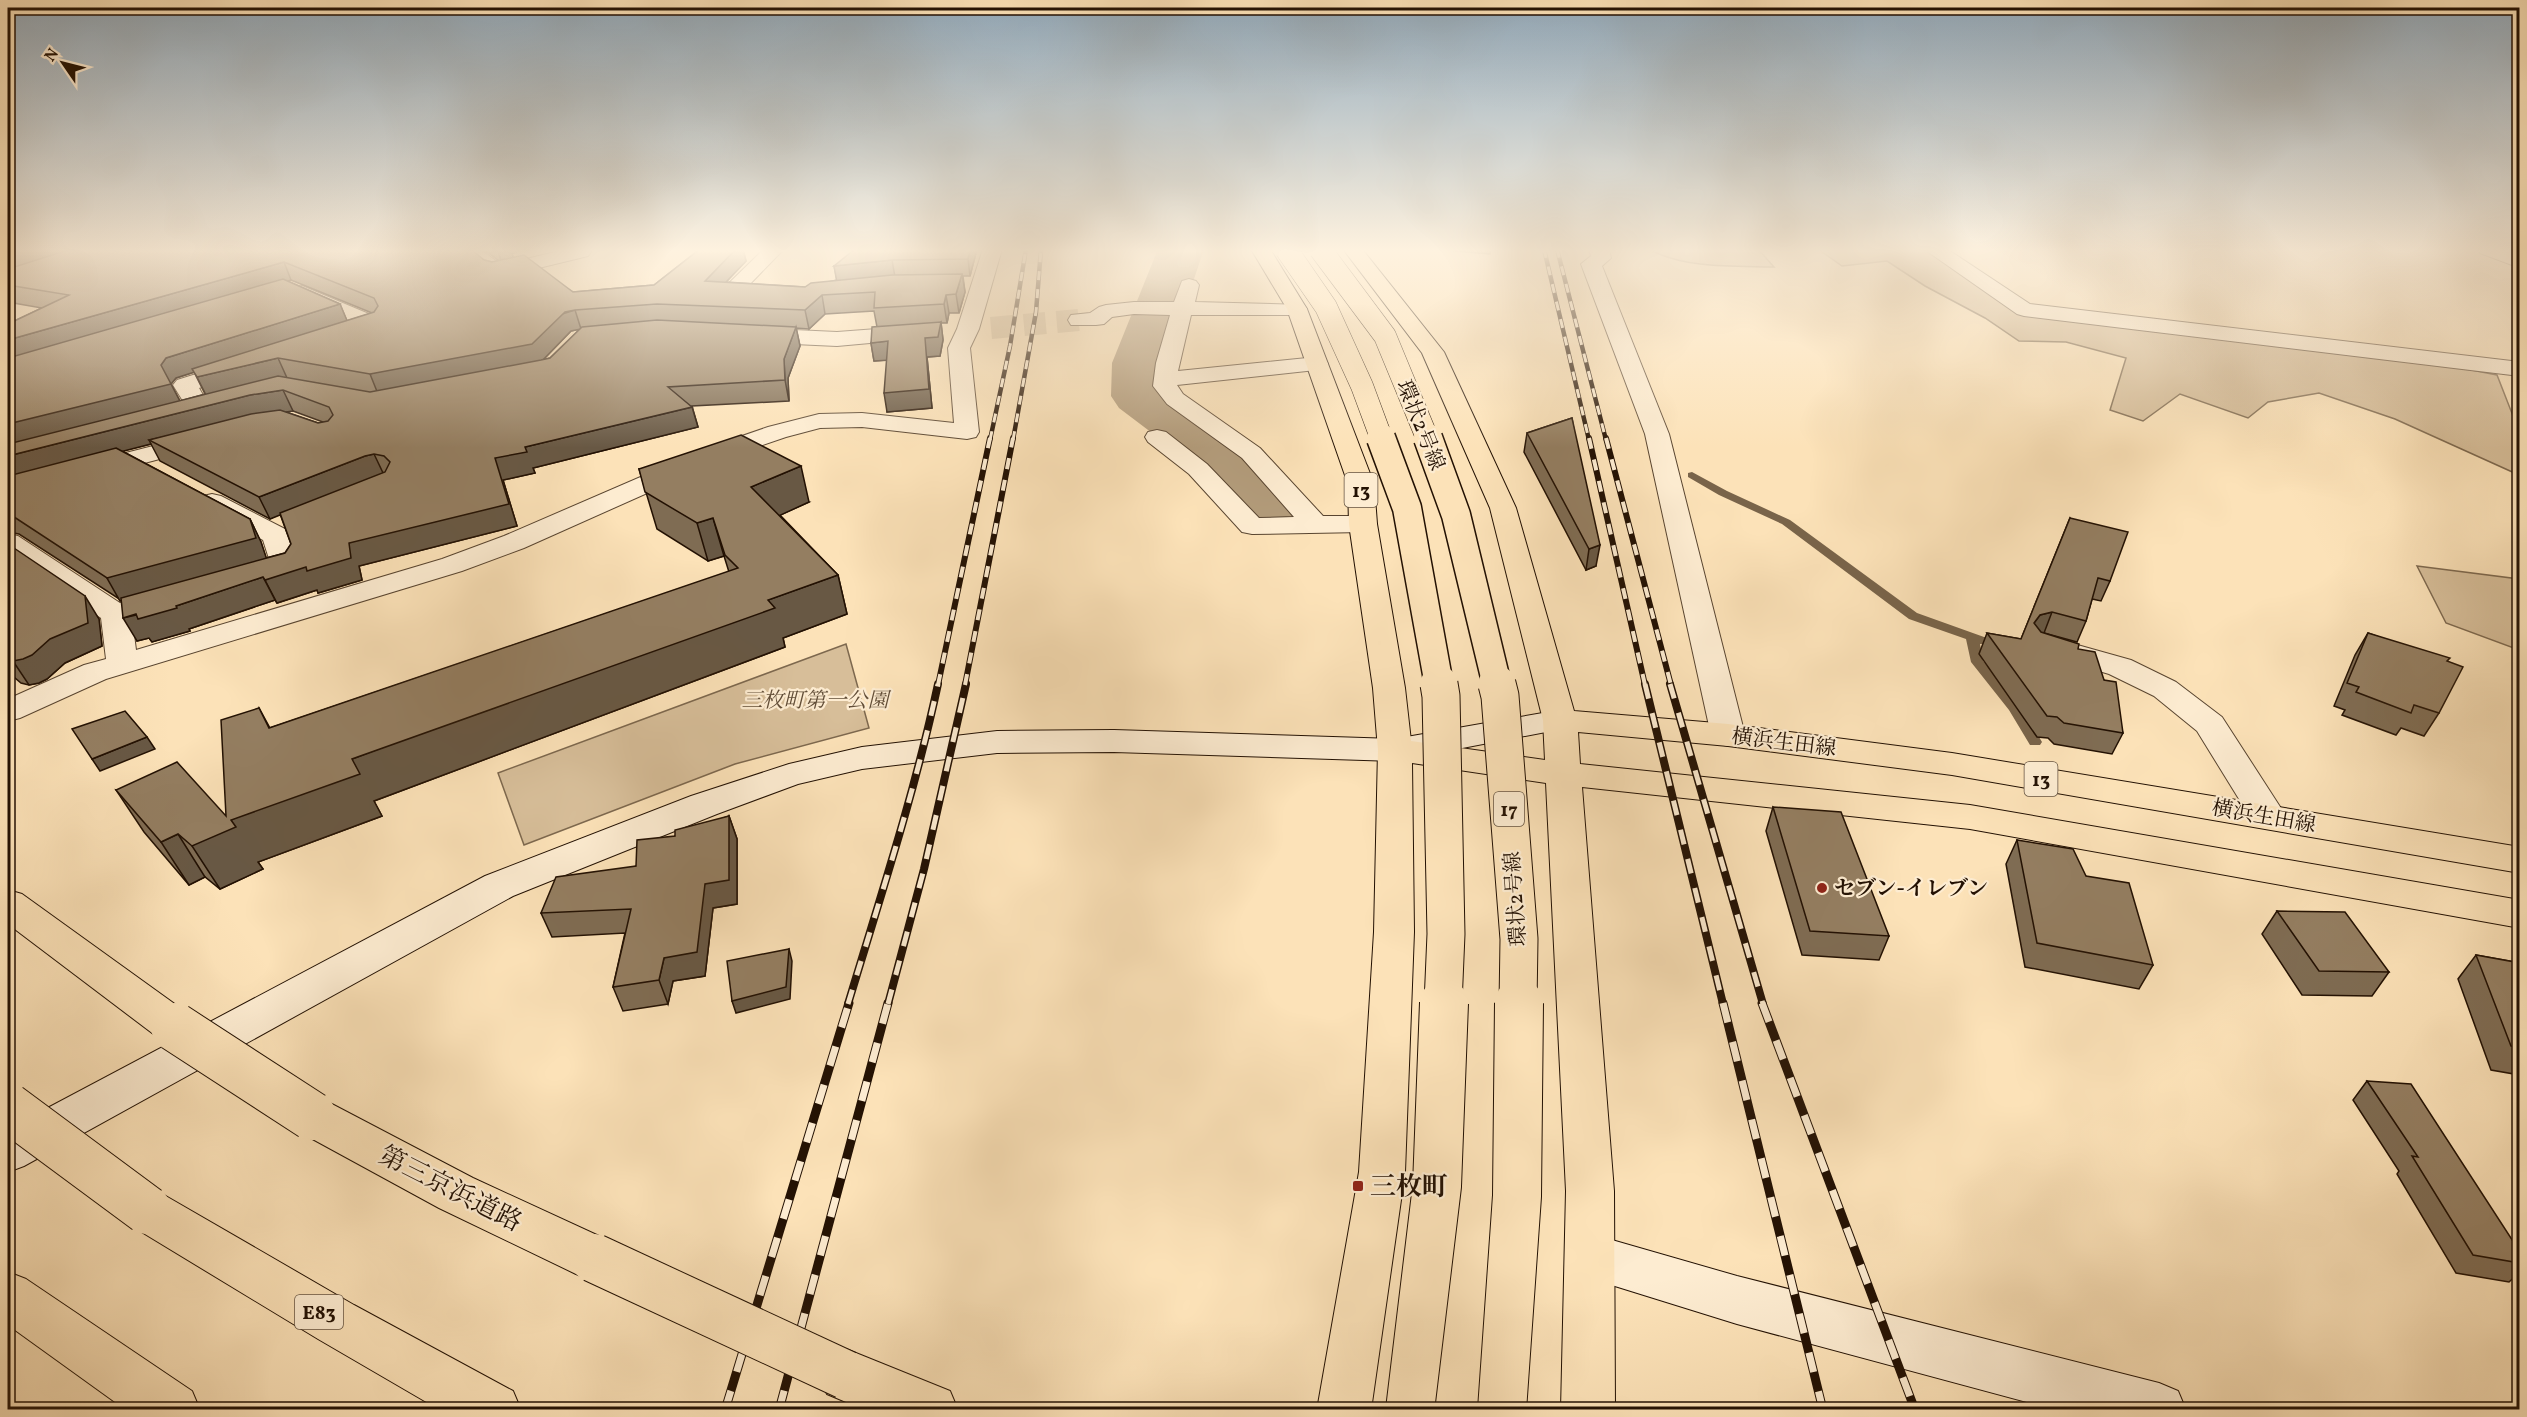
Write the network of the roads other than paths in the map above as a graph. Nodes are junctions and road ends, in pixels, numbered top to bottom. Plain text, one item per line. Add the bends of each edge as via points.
1 (353, 315) edge
2 (980, 315) edge
3 (1100, 315) edge
4 (1179, 315) edge
5 (1299, 315) edge
6 (1330, 315) edge
7 (1369, 315) edge
8 (1404, 315) edge
9 (1614, 315) edge
10 (2067, 315) edge
11 (1079, 320) tunnel mouth
12 (979, 328) junction
13 (732, 334) edge
14 (328, 338) edge
15 (262, 360) edge
16 (1317, 364) junction
17 (2520, 369) edge
18 (1165, 379) junction
19 (199, 409) edge
20 (228, 433) edge
21 (1157, 437) dead end
22 (132, 459) junction
23 (8, 492) edge
24 (300, 519) edge
25 (1363, 524) junction
26 (1316, 525) junction
27 (268, 532) junction
28 (8, 542) edge
29 (229, 583) edge
30 (195, 592) edge
31 (116, 614) junction
32 (2044, 644) edge
33 (122, 664) junction
34 (9, 709) edge
35 (1560, 720) junction
36 (1728, 735) junction
37 (1395, 750) junction
38 (1564, 774) junction
39 (2268, 816) junction
40 (2520, 860) edge
41 (8, 904) edge
42 (2520, 914) edge
43 (8, 1107) edge
44 (8, 1152) edge
45 (1591, 1257) junction
46 (8, 1296) edge
47 (173, 1410) edge
48 (494, 1410) edge
49 (931, 1410) edge
50 (1344, 1410) edge
51 (1410, 1410) edge
52 (1502, 1410) edge
53 (1588, 1410) edge
54 (2159, 1410) edge

1 - 14 street via 373,324
2 - 12 street
3 - 11 street
4 - 18 street
5 - 16 main road, 13
6 - 51 main road, 環状2号線, bridge via 1362,386 1407,508 1441,696 1446,934 1437,1186
7 - 52 main road, 環状2号線 / 17, bridge via 1385,336 1456,515 1500,696 1518,939 1517,1196
8 - 35 main road via 1433,352 1503,508
9 - 36 street via 1657,434
10 - 17 street
12 - 13 street via 837,339
12 - 33 street via 959,348 966,432 862,420 819,421 777,432 719,452 452,565
15 - 19 street via 184,385
16 - 18 street
16 - 25 main road, 13 via 1361,484
18 - 26 street via 1165,386 1175,399 1251,453
20 - 22 street
21 - 26 street via 1198,469 1252,526
22 - 23 street
22 - 27 street
24 - 27 street
25 - 26 street
25 - 37 main road, 13
27 - 29 street via 275,535 286,567
28 - 31 street
30 - 31 street
31 - 33 street
32 - 39 street via 2120,667 2165,689 2210,723
33 - 34 street
35 - 36 main road, 横浜生田線 / 13
35 - 37 street
35 - 38 main road
36 - 39 main road, 横浜生田線 / 13 via 1952,764
37 - 38 main road, 13
37 - 44 street via 1114,741 998,742 862,758 789,776 704,805 499,886
37 - 50 main road via 1394,932 1382,1172
38 - 42 main road, 13 via 1970,817
38 - 45 main road
39 - 40 main road, 横浜生田線 / 13
41 - 49 main road, 第三京浜道路, bridge via 175,1027 312,1116 456,1193 846,1375
43 - 48 main road, E83, bridge via 147,1210
45 - 53 main road
45 - 54 street via 1737,1300
46 - 47 main road

